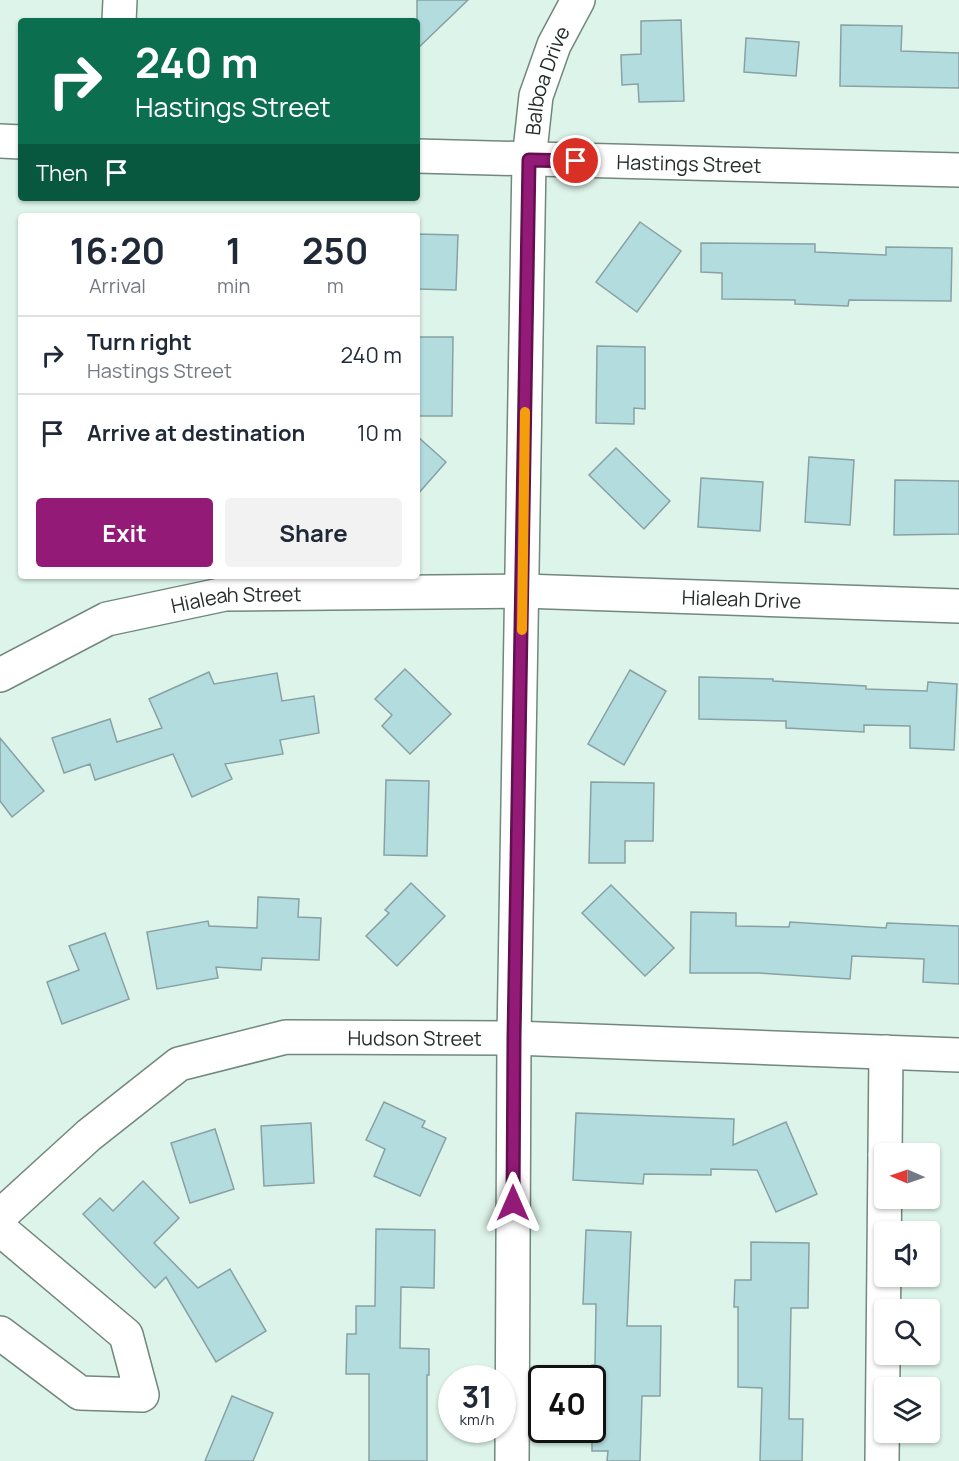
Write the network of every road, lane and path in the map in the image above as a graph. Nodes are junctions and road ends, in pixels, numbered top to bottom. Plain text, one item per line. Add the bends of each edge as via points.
1 (120, 0) edge
2 (578, 0) edge
3 (119, 18) edge
4 (0, 141) edge
5 (18, 141) edge
6 (420, 156) edge
7 (529, 160) junction
8 (959, 170) edge
9 (523, 591) junction
10 (959, 606) edge
11 (0, 675) edge
12 (514, 1038) junction
13 (886, 1052) junction
14 (959, 1055) edge
15 (885, 1143) edge
16 (884, 1209) edge
17 (0, 1216) edge
18 (0, 1229) edge
19 (0, 1333) edge
20 (512, 1461) edge
21 (882, 1461) edge

1 - 3 street
2 - 7 street, Balboa Drive via 554,45 536,96
4 - 5 street
6 - 7 street, Hastings Street
7 - 8 street, Hastings Street
7 - 9 street, Balboa Drive
9 - 10 street, Hialeah Drive
9 - 11 street, Hialeah Street via 225,594 107,619
9 - 12 street, Balboa Drive
12 - 13 street, Hudson Street
12 - 17 street, Hudson Street via 285,1037 179,1064 89,1135
12 - 20 street, Balboa Drive
13 - 14 street, Hudson Street
13 - 15 street
16 - 21 street
18 - 19 street via 126,1335 142,1395 80,1393

